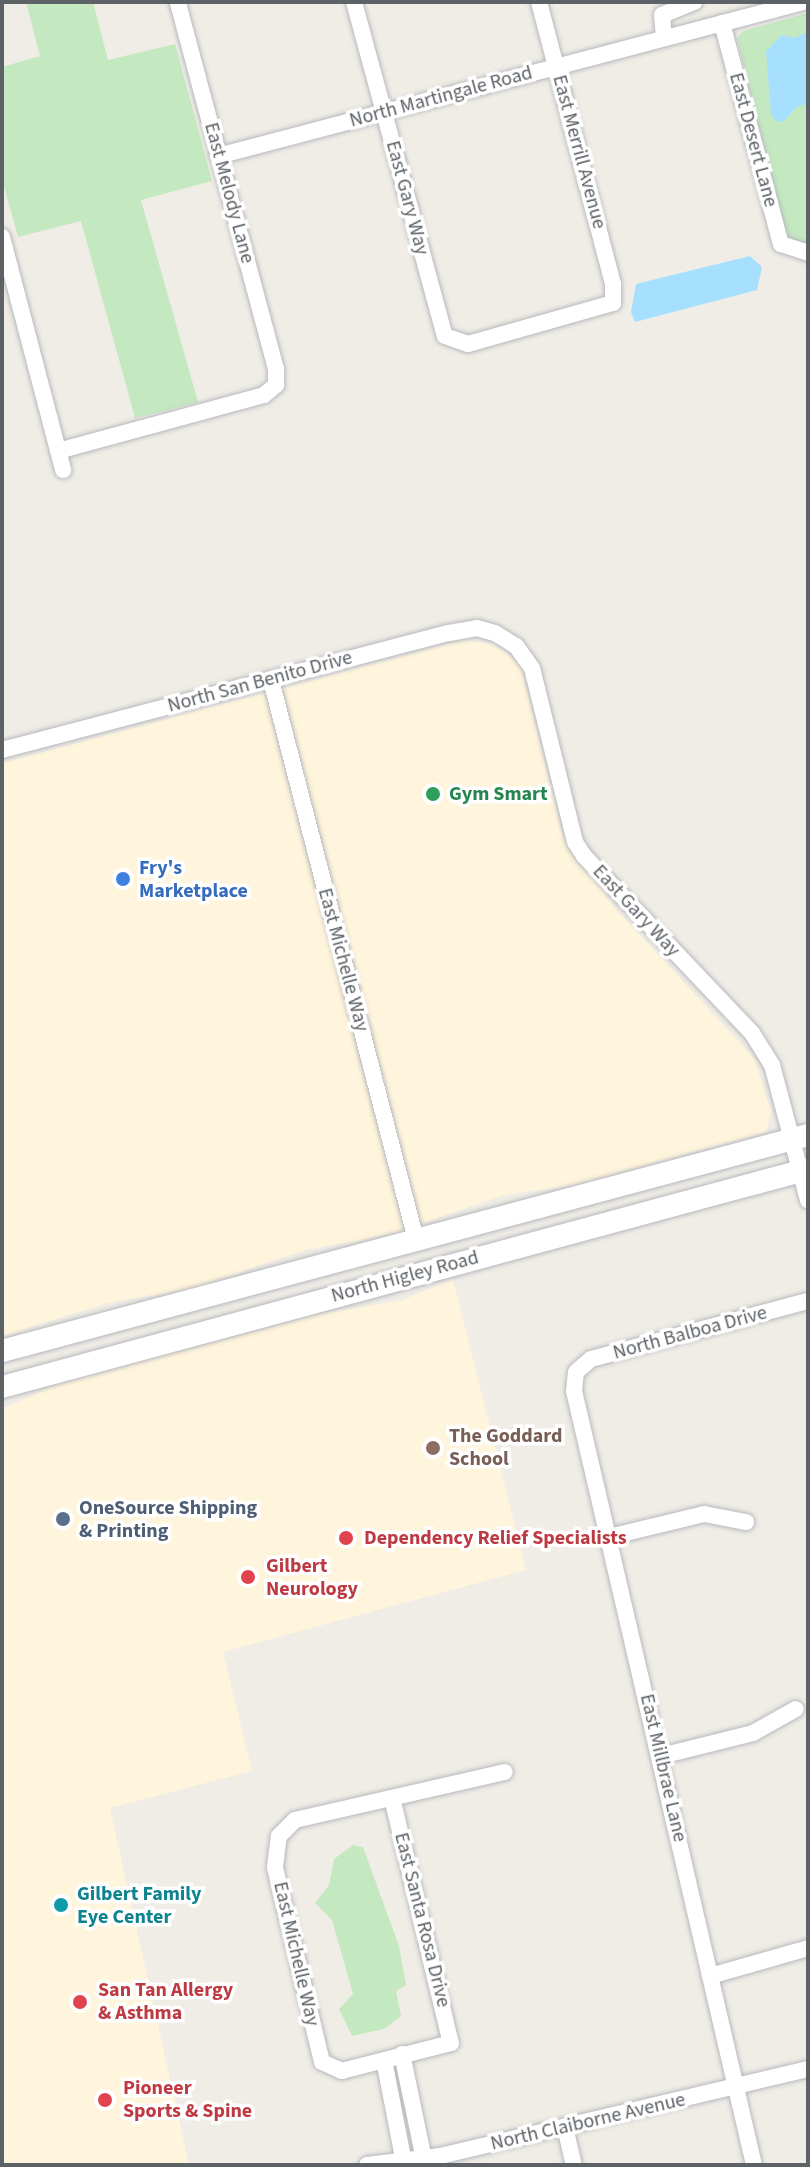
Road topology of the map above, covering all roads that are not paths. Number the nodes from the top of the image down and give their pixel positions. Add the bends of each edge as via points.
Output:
1 (178, 2) edge
2 (354, 2) edge
3 (539, 2) edge
4 (694, 2) edge
5 (803, 2) edge
6 (722, 23) junction
7 (664, 38) junction
8 (557, 67) junction
9 (383, 112) junction
10 (218, 156) junction
11 (2, 237) edge
12 (800, 252) edge
13 (455, 341) joint
14 (58, 451) junction
15 (63, 470) dead end
16 (516, 646) joint
17 (271, 680) junction
18 (2, 750) edge
19 (801, 1154) edge
20 (808, 1200) edge
21 (416, 1240) junction
22 (424, 1271) junction
23 (808, 1301) edge
24 (9, 1349) edge
25 (576, 1372) joint
26 (26, 1380) junction
27 (2, 1387) edge
28 (746, 1522) dead end
29 (609, 1537) junction
30 (796, 1709) dead end
31 (661, 1756) junction
32 (505, 1772) dead end
33 (392, 1798) junction
34 (808, 1948) edge
35 (710, 1976) junction
36 (402, 2054) junction
37 (384, 2060) junction
38 (808, 2069) edge
39 (735, 2088) junction
40 (565, 2127) junction
41 (424, 2159) junction
42 (404, 2163) junction
43 (367, 2165) edge
44 (574, 2165) edge
45 (754, 2165) edge

1 - 10 street, East Melody Lane
2 - 9 street, East Gary Way
3 - 8 street, East Merrill Avenue
4 - 7 street via 662,15
5 - 6 street, North Martingale Road
6 - 7 street, North Martingale Road
6 - 12 street, East Desert Lane via 781,244
7 - 8 street, North Martingale Road
8 - 9 street, North Martingale Road
8 - 13 street, East Merrill Avenue via 613,284 613,303 468,344
9 - 10 street, North Martingale Road
9 - 13 street, East Gary Way via 445,336
10 - 14 street, East Melody Lane via 276,385 264,395
11 - 14 street
14 - 15 street
16 - 17 street, North San Benito Drive via 477,628
16 - 19 street, East Gary Way via 532,668 575,842 761,1045
17 - 18 street, North San Benito Drive
17 - 21 street, East Michelle Way
19 - 20 street
19 - 21 main road, North Higley Road
19 - 22 main road, North Higley Road
21 - 22 main road
21 - 24 main road, North Higley Road
22 - 26 main road, North Higley Road
23 - 25 street, North Balboa Drive via 591,1359
24 - 26 main road
25 - 29 street, East Millbrae Lane via 574,1391
26 - 27 main road, North Higley Road
28 - 29 street via 704,1514
29 - 31 street, East Millbrae Lane
30 - 31 street via 753,1733
31 - 35 street, East Millbrae Lane
32 - 33 street
33 - 36 street, East Santa Rosa Drive via 451,2043
33 - 37 street, East Michelle Way via 295,1820 279,1836 275,1867 322,2062 342,2071
34 - 35 street
35 - 39 street, East Millbrae Lane
36 - 37 street
36 - 41 street
37 - 42 street
38 - 39 street, North Claiborne Avenue
39 - 40 street, North Claiborne Avenue
39 - 45 street, East Millbrae Lane
40 - 41 street, North Claiborne Avenue
40 - 44 street
41 - 42 street, North Claiborne Avenue
42 - 43 street, North Claiborne Avenue

